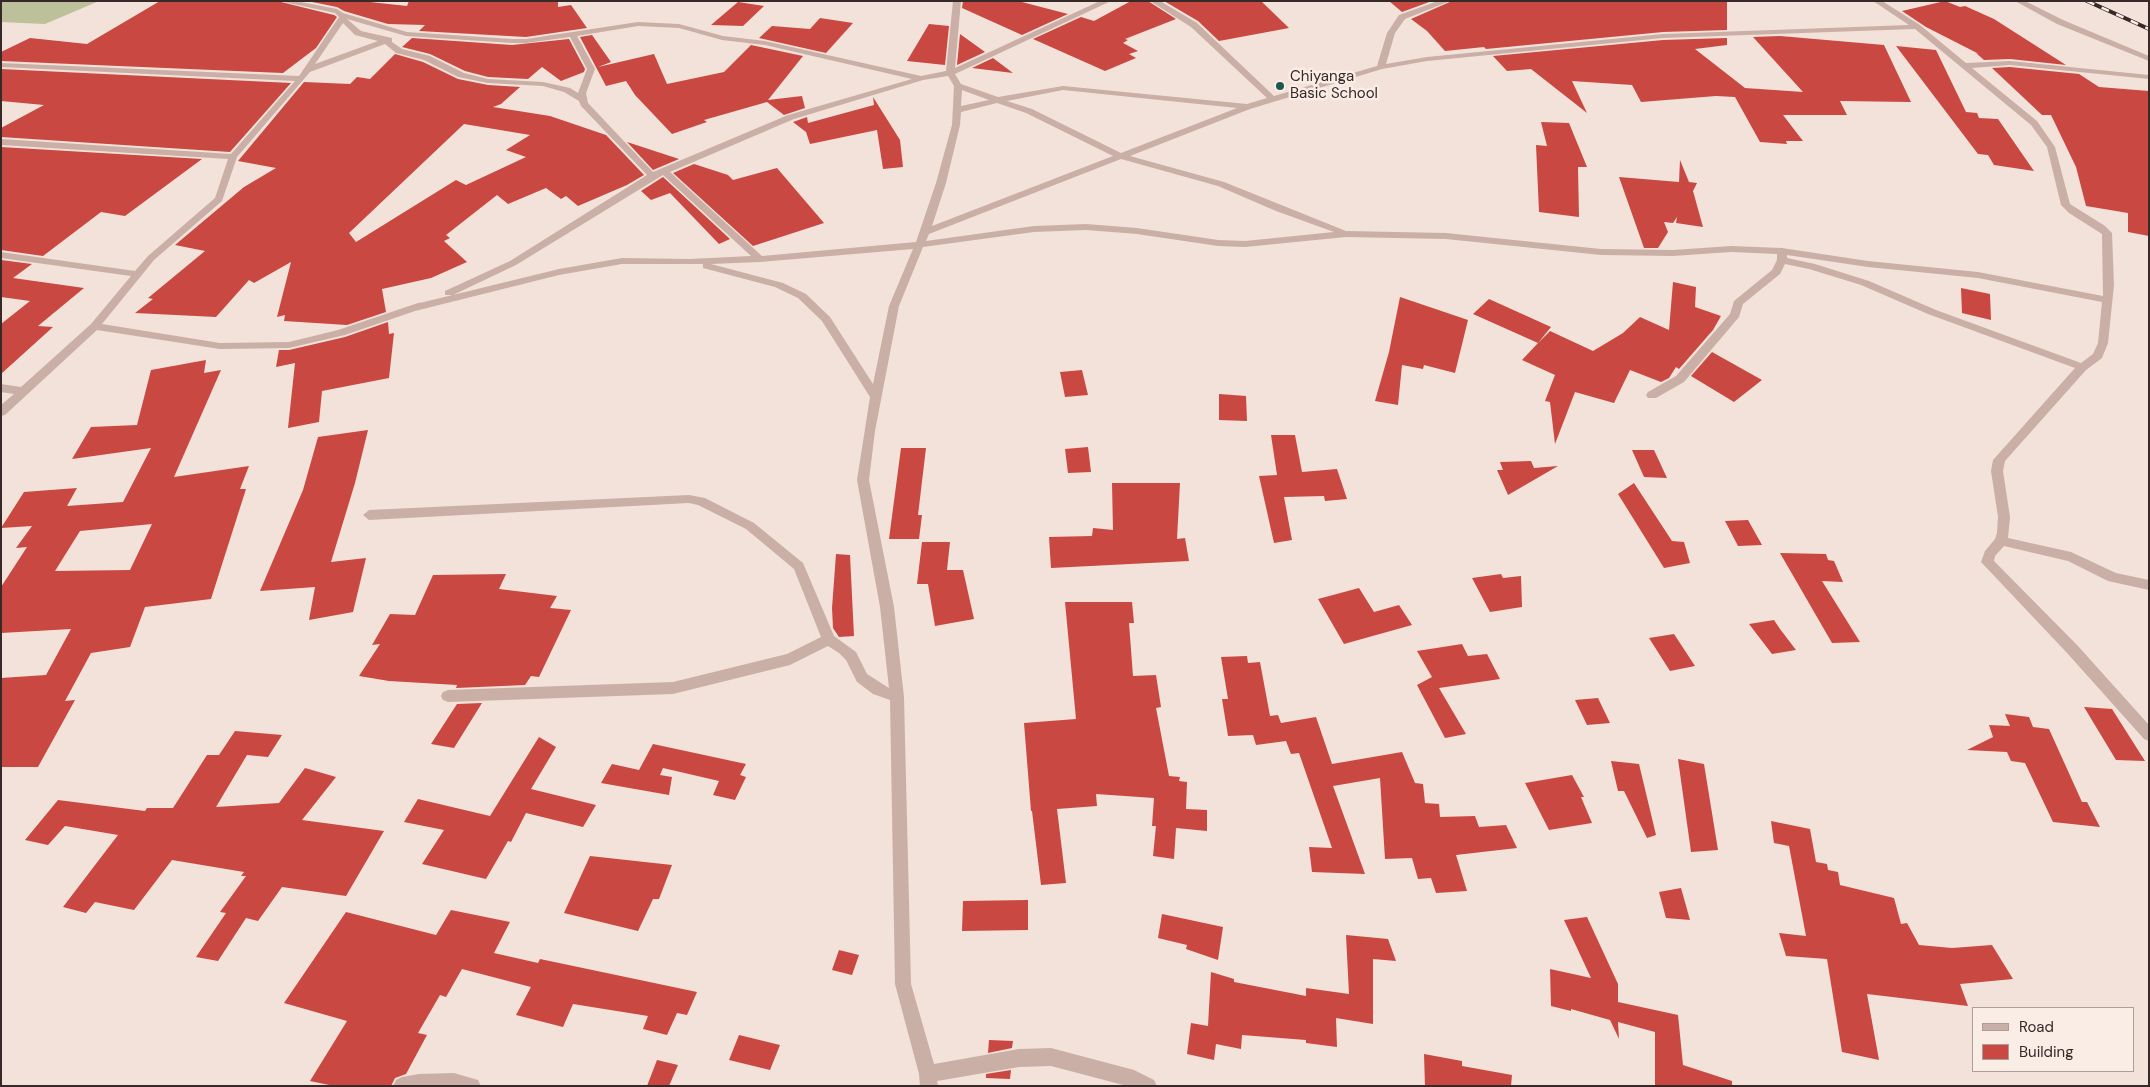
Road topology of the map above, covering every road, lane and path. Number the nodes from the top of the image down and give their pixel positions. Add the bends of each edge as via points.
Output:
1 (284, 1) edge
2 (957, 1) edge
3 (1107, 1) edge
4 (1154, 1) edge
5 (1446, 1) edge
6 (1877, 1) edge
7 (2019, 1) edge
8 (343, 17) junction
9 (1917, 27) junction
10 (572, 33) junction
11 (406, 34) junction
12 (386, 41) junction
13 (2149, 59) edge
14 (1, 65) edge
15 (1964, 66) junction
16 (1381, 67) junction
17 (306, 70) junction
18 (950, 73) junction
19 (922, 78) junction
20 (2149, 78) edge
21 (301, 79) junction
22 (958, 86) junction
23 (1271, 98) junction
24 (582, 100) junction
25 (997, 100) junction
26 (1247, 106) junction
27 (957, 110) junction
28 (1, 142) edge
29 (1122, 156) junction
30 (233, 158) junction
31 (664, 170) junction
32 (652, 176) junction
33 (925, 232) junction
34 (1346, 234) junction
35 (920, 245) junction
36 (1, 255) edge
37 (1782, 256) junction
38 (760, 259) junction
39 (690, 262) junction
40 (137, 274) junction
41 (2106, 300) junction
42 (415, 308) junction
43 (95, 326) junction
44 (2082, 367) junction
45 (1, 388) edge
46 (22, 391) junction
47 (1652, 395) dead end
48 (876, 397) junction
49 (1, 412) edge
50 (369, 515) dead end
51 (2001, 541) junction
52 (2149, 585) edge
53 (830, 640) junction
54 (448, 696) dead end
55 (897, 697) junction
56 (2149, 735) edge
57 (929, 1080) edge
58 (402, 1086) edge
59 (472, 1086) edge
60 (1148, 1086) edge

1 - 8 street via 337,10
2 - 18 street
3 - 18 street
4 - 23 street via 1194,24
5 - 16 street via 1401,18 1391,34
6 - 9 street
7 - 13 street
8 - 11 street
8 - 12 street via 356,32
8 - 17 street
9 - 15 street
9 - 16 street via 1664,36 1427,59
10 - 11 street via 520,41
10 - 19 street via 638,24 679,26 722,38 765,43
10 - 24 street via 590,64
11 - 12 street
12 - 17 street
12 - 24 street via 399,51 427,58 461,75 550,85 567,90
14 - 21 street
15 - 20 street via 2010,63
15 - 41 street via 2034,123 2051,147 2066,205 2106,232 2109,285
16 - 23 street
17 - 21 street
18 - 19 street
18 - 22 street
19 - 31 street via 791,117
21 - 30 street
22 - 25 street
22 - 27 street
23 - 26 street
24 - 32 street
25 - 26 street via 1063,88
25 - 27 street
25 - 29 street via 1029,111
26 - 29 street
27 - 33 street via 941,183
28 - 30 street
29 - 33 street
29 - 34 street via 1221,184
30 - 40 street via 220,198 156,253
31 - 32 street
31 - 38 street
32 - 42 street via 512,264
33 - 35 street
34 - 35 street via 1245,244 1137,231 1034,229
34 - 37 street via 1446,236 1601,252 1673,253 1731,249
35 - 38 street
35 - 48 street via 894,306
36 - 40 street
37 - 41 street via 1978,275
37 - 44 street via 1858,281
37 - 47 street via 1776,272 1738,303 1734,315 1680,379
38 - 39 street
39 - 42 street via 622,262 559,272
39 - 48 street via 779,285 802,296 826,319
40 - 43 street
41 - 44 street via 2103,343 2098,356
42 - 43 street via 341,333 257,348 220,346
43 - 46 street
44 - 51 street via 1999,460 1997,471 2004,516
45 - 46 street
46 - 49 street
48 - 55 street via 863,480 887,607
50 - 53 street via 688,498 701,501 750,526 799,566
51 - 52 street via 2071,558 2113,577
51 - 56 street via 1989,554 1987,562 1990,566 2073,650
53 - 54 street via 790,659 673,688
53 - 55 street via 850,656 862,678 878,690
55 - 57 street via 903,984
57 - 60 street via 1019,1058 1051,1057 1134,1079
58 - 59 street via 454,1082

